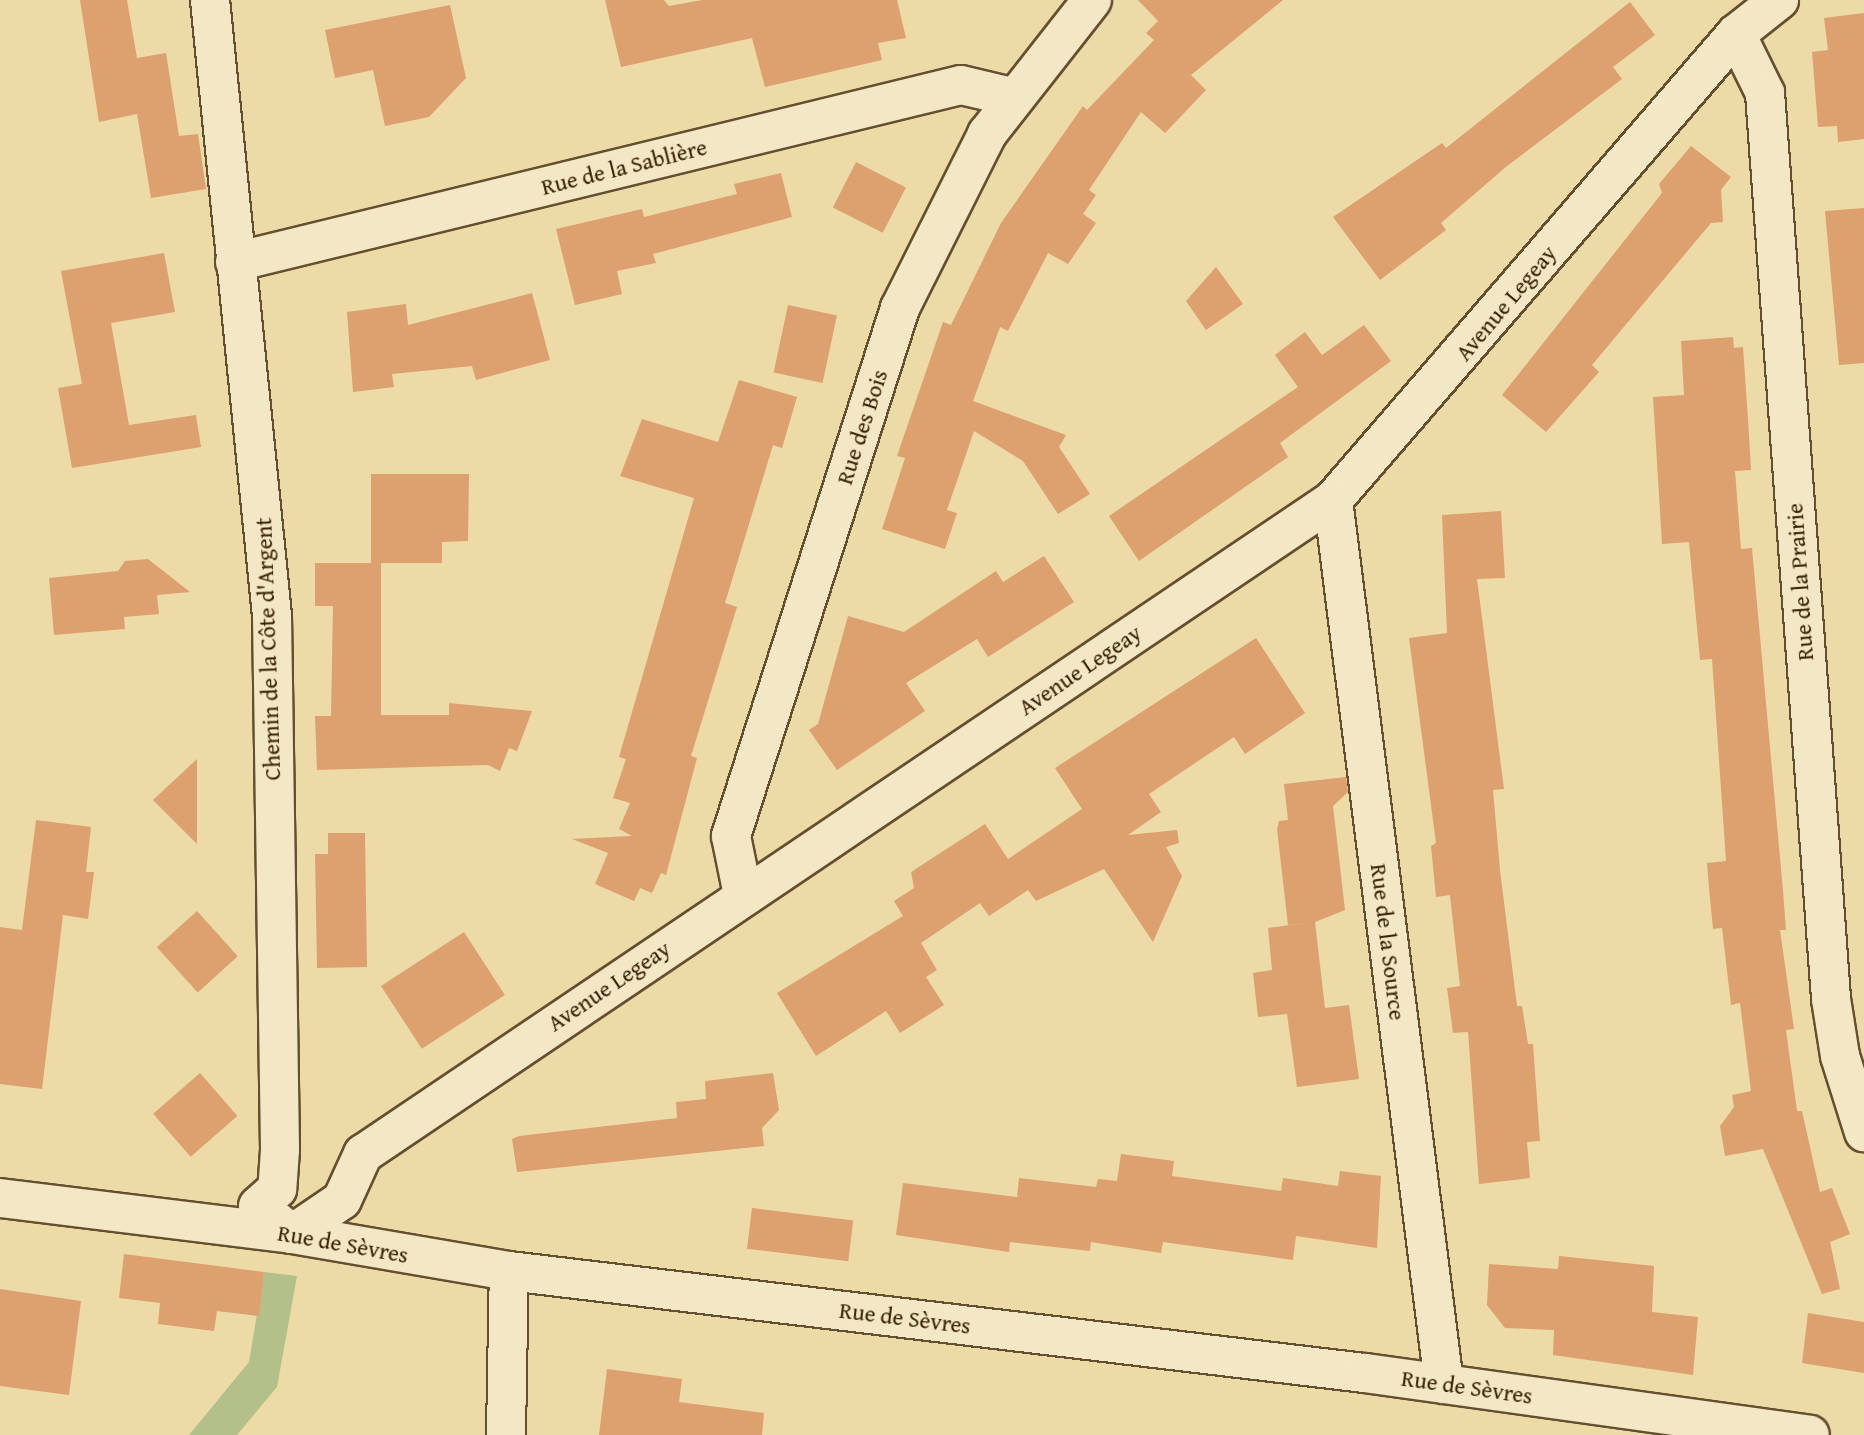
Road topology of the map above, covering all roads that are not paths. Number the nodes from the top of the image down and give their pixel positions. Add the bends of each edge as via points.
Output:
1 (210, 0) edge
2 (1092, 0) edge
3 (1779, 0) edge
4 (1736, 34) junction
5 (1013, 97) junction
6 (235, 261) junction
7 (1333, 500) junction
8 (743, 895) junction
9 (1864, 1132) edge
10 (0, 1198) edge
11 (292, 1234) junction
12 (509, 1270) junction
13 (1444, 1384) junction
14 (506, 1435) edge
15 (1810, 1435) edge

1 - 6 street, Chemin de la Côte d'Argent
2 - 5 street, Rue des Bois
3 - 4 street, Avenue Legeay
4 - 7 street, Avenue Legeay
4 - 9 street, Rue de la Prairie via 1765,93 1831,999 1840,1056
5 - 6 street, Rue de la Sablière via 961,85
5 - 8 street, Rue des Bois via 987,134 900,308 731,836
6 - 11 street, Chemin de la Côte d'Argent via 272,616 280,1150 277,1189 258,1206
7 - 8 street, Avenue Legeay
7 - 13 street, Rue de la Source
8 - 11 street, Avenue Legeay via 363,1154 342,1200
10 - 11 street, Rue de Sèvres
11 - 12 street, Rue de Sèvres
12 - 13 street, Rue de Sèvres
12 - 14 street
13 - 15 street, Rue de Sèvres

